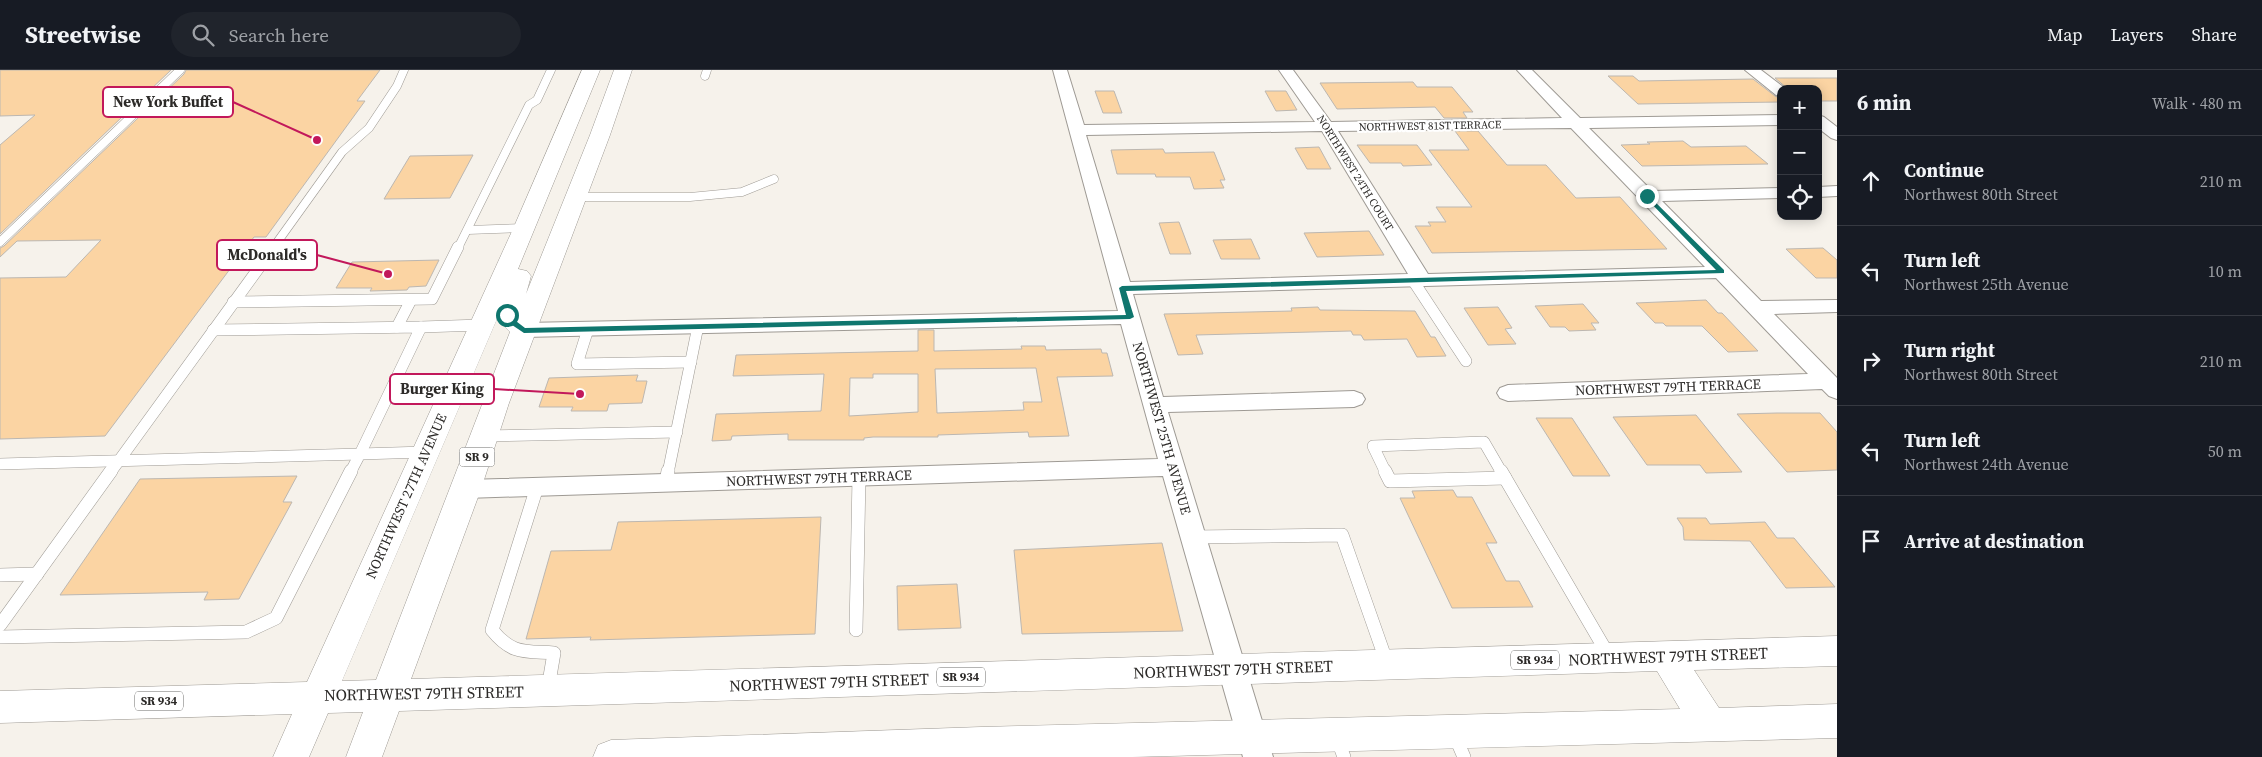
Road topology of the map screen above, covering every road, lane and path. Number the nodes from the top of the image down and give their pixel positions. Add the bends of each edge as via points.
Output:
1 (180, 70) edge
2 (404, 70) edge
3 (550, 70) edge
4 (591, 70) edge
5 (623, 70) edge
6 (1060, 70) edge
7 (1286, 70) edge
8 (1524, 70) edge
9 (1752, 70) edge
10 (1777, 89) edge
11 (1837, 119) edge
12 (1777, 120) edge
13 (1822, 120) edge
14 (1575, 123) junction
15 (1822, 123) edge
16 (1328, 128) junction
17 (1078, 130) junction
18 (1837, 135) edge
19 (545, 179) junction
20 (774, 179) dead end
21 (1837, 191) edge
22 (1822, 192) edge
23 (1777, 193) edge
24 (1647, 196) junction
25 (573, 204) junction
26 (468, 230) junction
27 (523, 230) junction
28 (0, 242) edge
29 (1722, 272) junction
30 (1416, 279) junction
31 (1122, 288) junction
32 (411, 300) junction
33 (233, 302) junction
34 (1837, 306) edge
35 (1756, 308) junction
36 (1130, 317) junction
37 (481, 325) junction
38 (698, 326) junction
39 (397, 327) junction
40 (421, 327) junction
41 (588, 329) junction
42 (213, 330) junction
43 (524, 330) junction
44 (1466, 361) dead end
45 (691, 362) junction
46 (1832, 386) edge
47 (1508, 393) dead end
48 (1354, 399) dead end
49 (1155, 405) junction
50 (677, 432) junction
51 (484, 436) junction
52 (425, 452) junction
53 (360, 454) junction
54 (118, 462) junction
55 (0, 464) edge
56 (1172, 467) junction
57 (859, 477) junction
58 (1506, 478) junction
59 (666, 482) junction
60 (537, 487) junction
61 (466, 489) junction
62 (1193, 536) junction
63 (37, 574) junction
64 (0, 575) edge
65 (0, 624) edge
66 (856, 630) dead end
67 (0, 637) edge
68 (1837, 651) edge
69 (1666, 656) junction
70 (1610, 657) junction
71 (1388, 664) junction
72 (1233, 669) junction
73 (548, 690) junction
74 (388, 695) junction
75 (318, 696) junction
76 (0, 706) edge
77 (1837, 721) edge
78 (1709, 724) junction
79 (1459, 744) edge
80 (1255, 746) edge
81 (1340, 746) edge
82 (982, 750) edge
83 (803, 753) edge
84 (291, 757) edge
85 (364, 757) edge
86 (611, 757) edge

1 - 28 lane
2 - 33 lane via 369,128 342,152
3 - 26 lane via 537,100 529,105
4 - 19 main road, NORTHWEST 27TH AVENUE
5 - 25 main road, SR 9
6 - 17 street, NORTHWEST 25TH AVENUE
7 - 16 street, NORTHWEST 24TH COURT
8 - 14 street
9 - 10 street
11 - 13 street
12 - 14 street, NORTHWEST 81ST TERRACE
14 - 16 street, NORTHWEST 81ST TERRACE
14 - 24 street
15 - 18 street
16 - 17 street, NORTHWEST 81ST TERRACE
16 - 30 street, NORTHWEST 24TH COURT
17 - 31 street, NORTHWEST 25TH AVENUE
19 - 25 main road via 548,201 555,209
19 - 27 main road, NORTHWEST 27TH AVENUE
20 - 25 lane via 742,192
21 - 22 street
23 - 24 street
24 - 29 street
25 - 43 main road, SR 9
26 - 27 lane
26 - 32 lane via 432,299
27 - 37 main road, NORTHWEST 27TH AVENUE
27 - 43 main road via 526,250 507,315
29 - 30 street
29 - 35 street
30 - 31 street
30 - 44 lane, NORTHWEST 24TH COURT
31 - 36 street, NORTHWEST 25TH AVENUE
32 - 33 lane
32 - 39 lane
33 - 42 lane
34 - 35 street
35 - 46 street
36 - 38 street
36 - 49 street, NORTHWEST 25TH AVENUE
37 - 40 lane
37 - 52 main road, NORTHWEST 27TH AVENUE
38 - 41 street
38 - 45 lane
39 - 40 lane
39 - 42 lane
40 - 53 lane
41 - 43 street
41 - 45 lane via 578,364
42 - 54 lane
43 - 51 main road, SR 9
45 - 50 lane
46 - 47 street, NORTHWEST 79TH TERRACE
48 - 49 street
49 - 56 street, NORTHWEST 25TH AVENUE
50 - 51 lane
50 - 59 lane
51 - 61 main road, SR 9
52 - 53 lane
52 - 75 main road, NORTHWEST 27TH AVENUE
53 - 54 lane
53 - 67 lane via 276,618 246,632
54 - 55 lane
54 - 63 lane
56 - 57 street, NORTHWEST 79TH TERRACE
56 - 62 street, NORTHWEST 25TH AVENUE
57 - 59 street, NORTHWEST 79TH TERRACE
57 - 66 lane
58 - 58 lane via 1484,442 1373,446 1390,480
58 - 70 lane
59 - 60 street, NORTHWEST 79TH TERRACE
60 - 61 street, NORTHWEST 79TH TERRACE
60 - 73 lane via 492,630 503,644 519,651 554,653
61 - 74 main road, SR 9
62 - 71 lane via 1342,535
62 - 72 street, NORTHWEST 25TH AVENUE
63 - 64 lane
63 - 65 lane
68 - 69 main road, NORTHWEST 79TH STREET / SR 934
69 - 70 main road, NORTHWEST 79TH STREET / SR 934
69 - 78 main road
70 - 71 main road, NORTHWEST 79TH STREET / SR 934
71 - 72 main road, NORTHWEST 79TH STREET / SR 934
72 - 73 main road, NORTHWEST 79TH STREET / SR 934
72 - 80 street, NORTHWEST 25TH AVENUE
73 - 74 main road, NORTHWEST 79TH STREET / SR 934
74 - 75 main road, NORTHWEST 79TH STREET / SR 934
74 - 85 main road, SR 9
75 - 76 main road, NORTHWEST 79TH STREET / SR 934
75 - 84 main road, NORTHWEST 27TH AVENUE
77 - 78 main road
78 - 79 main road
79 - 81 main road
80 - 81 main road
80 - 82 main road
82 - 83 main road
83 - 86 main road

